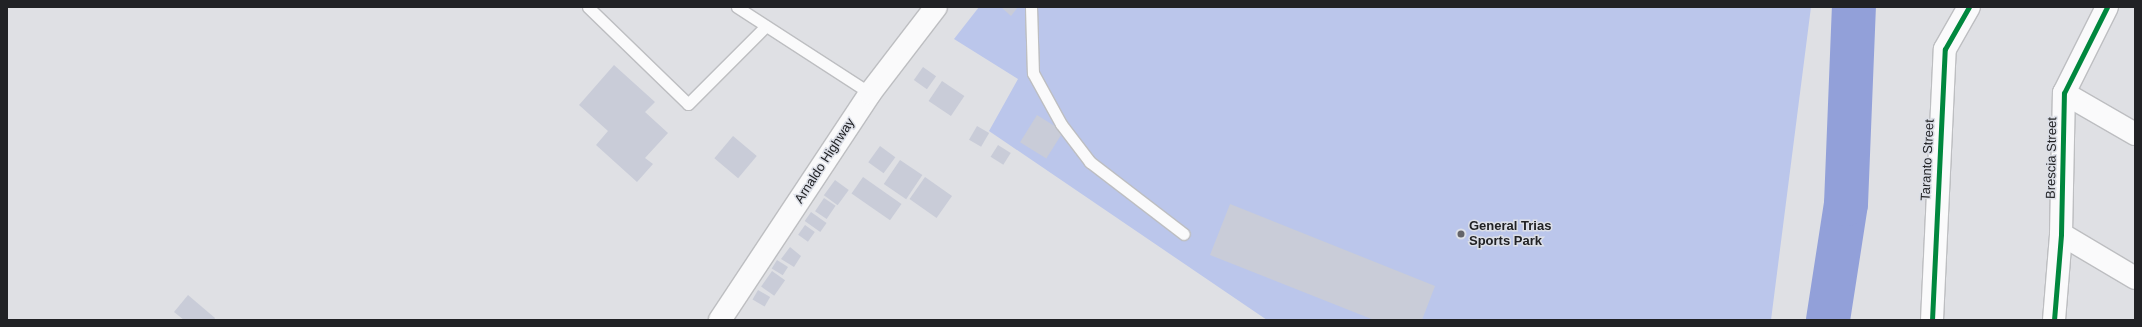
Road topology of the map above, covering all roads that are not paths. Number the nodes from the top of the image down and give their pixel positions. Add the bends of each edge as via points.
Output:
1 (588, 7) edge
2 (737, 7) edge
3 (936, 7) edge
4 (1031, 7) edge
5 (1969, 7) edge
6 (2107, 7) edge
7 (766, 26) junction
8 (870, 93) junction
9 (2064, 93) junction
10 (2135, 134) edge
11 (1184, 234) dead end
12 (2062, 234) junction
13 (2135, 278) edge
14 (720, 320) edge
15 (1932, 320) edge
16 (2054, 320) edge

1 - 7 lane via 688,104
2 - 7 lane
3 - 8 street, Arnaldo Highway
4 - 11 lane via 1033,73 1061,124 1090,162
5 - 15 street, Taranto Street via 1945,49
6 - 9 street, Brescia Street
7 - 8 lane
8 - 14 street, Arnaldo Highway
9 - 10 street
9 - 12 street, Brescia Street
12 - 13 street
12 - 16 street, Brescia Street

